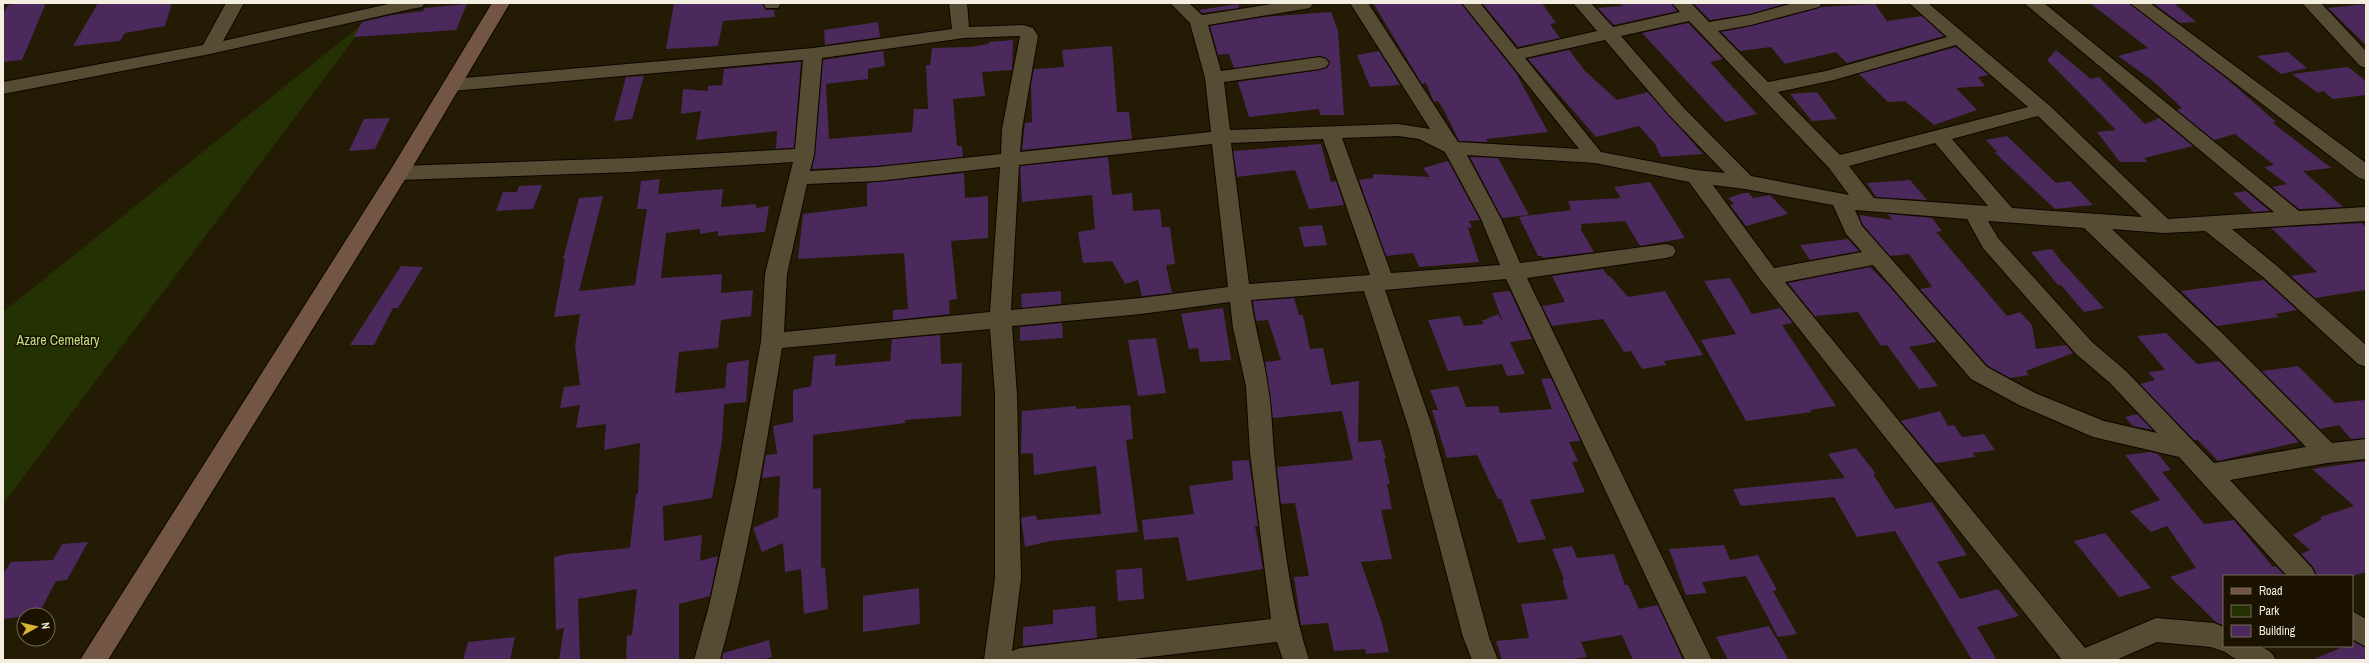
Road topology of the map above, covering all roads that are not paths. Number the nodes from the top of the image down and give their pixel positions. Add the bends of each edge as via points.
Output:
1 (234, 3) edge
2 (416, 3) edge
3 (501, 3) edge
4 (958, 3) edge
5 (1179, 3) edge
6 (1359, 3) edge
7 (1471, 3) edge
8 (1582, 3) edge
9 (1918, 3) edge
10 (2033, 3) edge
11 (2139, 3) edge
12 (2311, 3) edge
13 (1304, 4) edge
14 (1805, 4) edge
15 (1693, 15) edge
16 (1198, 21) junction
17 (964, 33) junction
18 (1609, 33) junction
19 (1961, 38) junction
20 (210, 49) junction
21 (813, 54) junction
22 (1514, 55) junction
23 (2366, 62) edge
24 (1320, 63) dead end
25 (1214, 78) junction
26 (452, 84) junction
27 (3, 88) edge
28 (1763, 89) junction
29 (2042, 109) junction
30 (1330, 133) junction
31 (1939, 136) junction
32 (1221, 138) junction
33 (1452, 148) junction
34 (804, 155) junction
35 (1594, 157) junction
36 (1009, 160) junction
37 (1836, 163) junction
38 (399, 173) junction
39 (2366, 173) edge
40 (1696, 177) junction
41 (798, 178) junction
42 (1745, 182) junction
43 (1842, 202) junction
44 (1868, 205) junction
45 (1973, 212) junction
46 (2366, 214) edge
47 (2006, 215) junction
48 (2294, 218) junction
49 (2090, 221) junction
50 (2209, 223) junction
51 (2163, 226) junction
52 (1666, 251) dead end
53 (1878, 257) junction
54 (1513, 271) junction
55 (1769, 277) junction
56 (1378, 284) junction
57 (1240, 293) junction
58 (1000, 319) junction
59 (772, 341) junction
60 (2366, 358) edge
61 (2186, 449) junction
62 (2366, 449) edge
63 (2327, 453) junction
64 (2212, 474) junction
65 (2302, 575) edge
66 (2353, 624) edge
67 (1286, 629) junction
68 (2366, 634) edge
69 (2223, 640) edge
70 (2238, 647) edge
71 (1128, 654) edge
72 (93, 660) edge
73 (707, 660) edge
74 (997, 660) edge
75 (1020, 660) edge
76 (1296, 660) edge
77 (1485, 660) edge
78 (1699, 660) edge
79 (2078, 660) edge
80 (2087, 660) edge
81 (2263, 660) edge

1 - 20 street
2 - 20 street
3 - 26 street
4 - 17 street via 961,30
5 - 16 street
6 - 33 street
7 - 22 street
8 - 18 street
9 - 19 street
10 - 48 street
11 - 39 street
12 - 23 street
13 - 16 street
14 - 15 street via 1751,20
15 - 18 street
15 - 28 street
16 - 25 street
17 - 21 street
17 - 36 street via 1027,32 1029,36
18 - 22 street
18 - 42 street via 1676,111
19 - 28 street via 1828,76
19 - 29 street
20 - 27 street
21 - 26 street
21 - 34 street
22 - 35 street
24 - 25 street
25 - 32 street
26 - 38 street
28 - 37 street
29 - 31 street
29 - 51 street
30 - 32 street
30 - 33 street via 1398,130 1423,132
30 - 56 street
31 - 37 street
31 - 47 street
32 - 36 street
32 - 57 street
33 - 35 street
33 - 54 street via 1491,219
34 - 38 street via 630,165
34 - 41 street
35 - 40 street
36 - 41 street via 878,174
36 - 58 street
37 - 44 street
38 - 72 street
40 - 42 street
40 - 55 street
41 - 59 street via 776,274
42 - 43 street
43 - 44 street
43 - 53 street via 1853,229
44 - 45 street
45 - 47 street
45 - 61 street via 1990,243 2084,348 2118,377
46 - 48 street
47 - 49 street
48 - 50 street
49 - 51 street
49 - 63 street via 2210,335
50 - 51 street
50 - 60 street via 2240,245 2297,293 2328,325
52 - 54 street
53 - 55 street
53 - 61 street via 1979,373 2027,399 2101,430
54 - 56 street
54 - 78 street
55 - 79 street
56 - 57 street
56 - 77 street via 1389,330 1419,422 1476,637
57 - 58 street via 1195,301
57 - 67 street via 1244,328 1257,386 1262,453
58 - 59 street
58 - 74 street via 1006,395 1008,578
59 - 73 street via 727,582
61 - 64 street
62 - 63 street
63 - 64 street
64 - 65 street
66 - 68 street
67 - 71 street
67 - 76 street
69 - 80 street via 2214,635 2156,630
70 - 81 street
71 - 75 street

